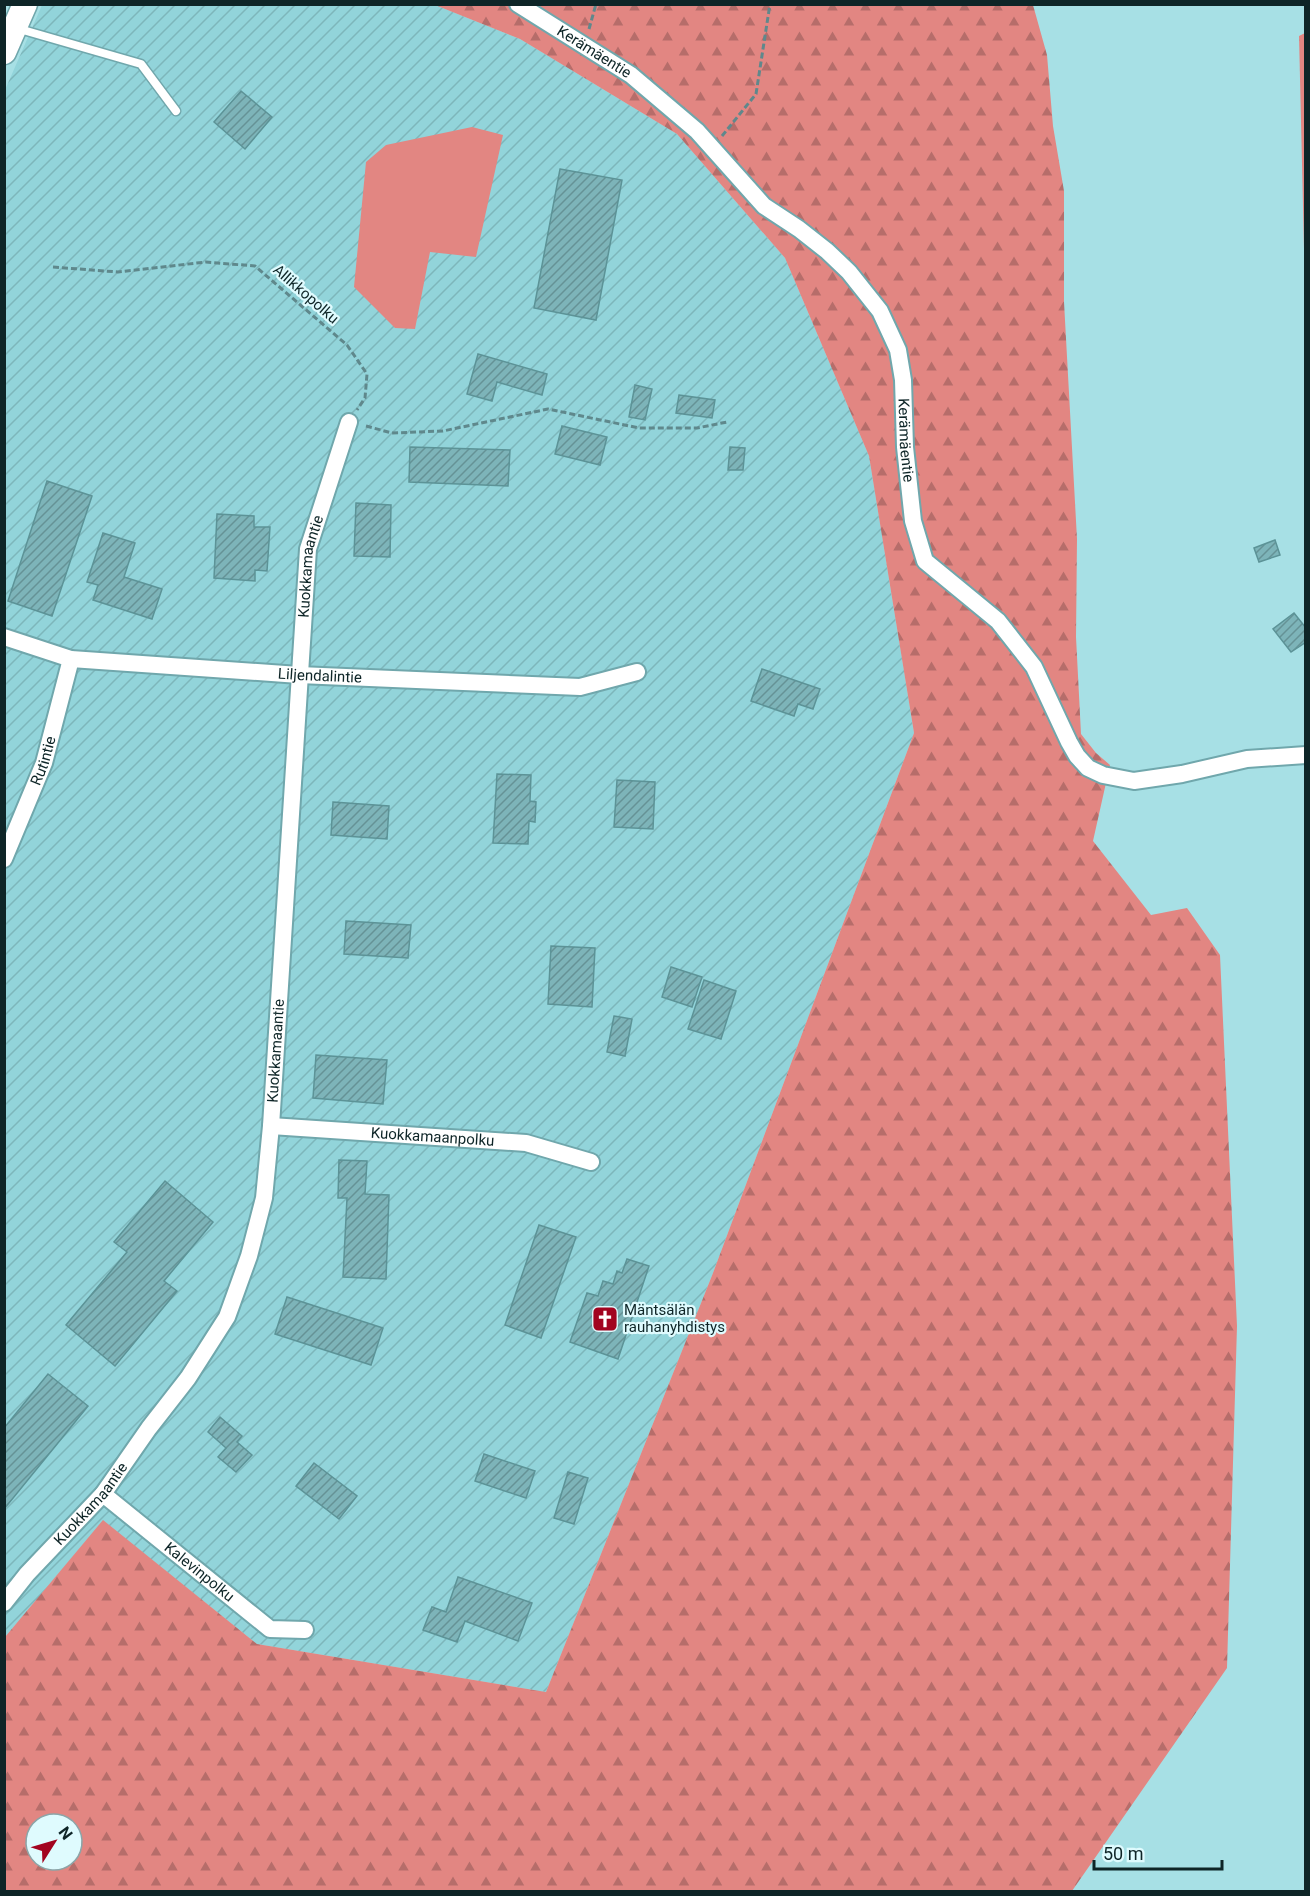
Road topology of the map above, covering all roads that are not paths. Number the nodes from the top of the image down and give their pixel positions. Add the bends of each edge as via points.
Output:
1 (25, 4) edge
2 (518, 4) edge
3 (10, 26) edge
4 (4, 52) edge
5 (176, 111) dead end
6 (350, 422) road end
7 (4, 637) edge
8 (70, 658) junction
9 (637, 672) dead end
10 (299, 675) junction
11 (1305, 755) edge
12 (4, 859) edge
13 (271, 1126) junction
14 (591, 1162) dead end
15 (103, 1494) junction
16 (4, 1603) edge
17 (305, 1630) dead end

1 - 3 main road
2 - 11 street, Kerämäentie via 631,75 697,131 764,206 827,251 880,311 898,350 913,521 926,561 998,621 1034,667 1069,742 1088,768 1134,781 1246,759
3 - 4 main road
3 - 5 lane via 141,64
6 - 10 street, Kuokkamaantie via 308,549
7 - 8 street, Liljendalintie
8 - 10 street, Liljendalintie
8 - 12 street, Rutintie via 44,763
9 - 10 street, Liljendalintie via 580,687
10 - 13 street, Kuokkamaantie
13 - 14 street, Kuokkamaanpolku via 526,1143
13 - 15 street, Kuokkamaantie via 264,1198 227,1317 188,1378
15 - 16 street, Kuokkamaantie
15 - 17 street, Kalevinpolku via 270,1629

